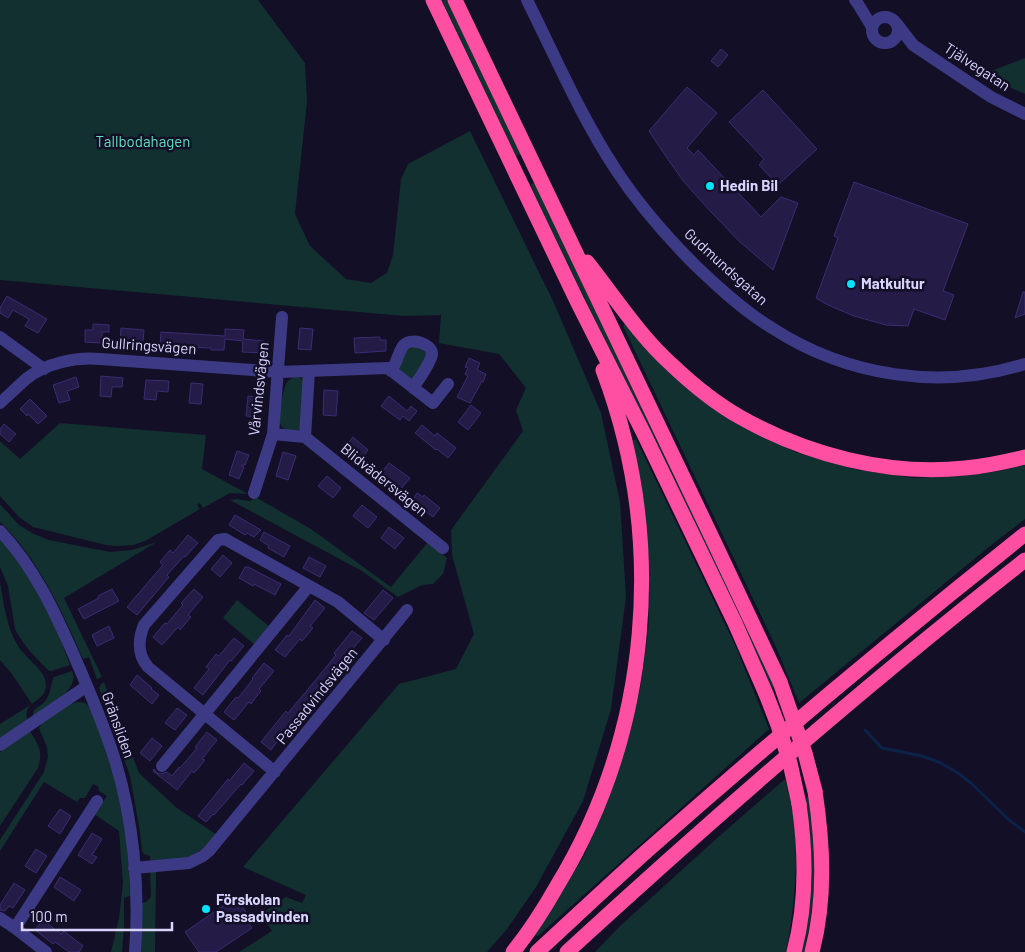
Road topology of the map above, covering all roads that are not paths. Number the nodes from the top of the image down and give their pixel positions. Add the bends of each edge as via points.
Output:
1 (433, 0) edge
2 (455, 0) edge
3 (527, 0) edge
4 (856, 2) edge
5 (886, 16) junction
6 (897, 24) junction
7 (872, 27) junction
8 (890, 42) junction
9 (913, 45) junction
10 (1025, 114) edge
11 (570, 239) junction
12 (577, 301) junction
13 (282, 317) dead end
14 (0, 337) edge
15 (1025, 364) edge
16 (44, 368) junction
17 (309, 371) junction
18 (391, 371) junction
19 (278, 372) junction
20 (448, 384) dead end
21 (412, 388) junction
22 (0, 404) edge
23 (273, 434) junction
24 (305, 437) junction
25 (1025, 457) edge
26 (254, 493) dead end
27 (0, 531) edge
28 (1025, 534) edge
29 (443, 548) dead end
30 (1025, 560) edge
31 (309, 586) junction
32 (407, 610) dead end
33 (384, 640) junction
34 (87, 686) junction
35 (204, 714) junction
36 (0, 746) edge
37 (162, 766) dead end
38 (275, 772) junction
39 (97, 801) dead end
40 (134, 868) junction
41 (618, 905) junction
42 (0, 918) edge
43 (15, 928) junction
44 (46, 952) edge
45 (135, 952) edge
46 (513, 952) edge
47 (537, 952) edge
48 (567, 952) edge
49 (581, 952) edge
50 (794, 952) edge
51 (812, 952) edge

1 - 12 highway
2 - 11 highway
3 - 15 street, Gudmundsgatan via 591,129 632,192 687,256 728,295 771,328 838,361 903,376 956,377
4 - 5 street, Tjälvegatan
4 - 7 street, Tjälvegatan
5 - 6 street, Tjälvegatan
5 - 7 street via 877,19
6 - 8 street via 898,35
6 - 9 street, Tjälvegatan
7 - 8 street, Tjälvegatan via 877,40
8 - 9 street, Tjälvegatan
9 - 10 street, Tjälvegatan via 991,97
11 - 25 highway via 639,329 670,363 703,392 771,433 848,460 887,466 964,468
11 - 51 highway, bridge via 780,682 805,753 820,824 822,884
12 - 46 highway via 608,384 631,467 640,534 641,618 626,715 597,810 564,876
12 - 50 highway, bridge via 734,623 778,725 790,763 803,827 804,889
13 - 19 street, Vårvindsvägen
14 - 16 street
16 - 19 street, Gullringsvägen via 88,358
16 - 22 street, Gullringsvägen via 26,379
17 - 18 street, Gullringsvägen via 388,368
17 - 19 street, Gullringsvägen
17 - 24 street
18 - 21 street
18 - 21 street via 403,346 409,342 416,341 429,347 432,355
19 - 23 street, Vårvindsvägen
20 - 21 street via 433,403
23 - 24 street
23 - 26 street, Vårvindsvägen
24 - 29 street, Blidvädersvägen
27 - 34 street, Gränsliden via 48,599
28 - 47 highway via 760,753
30 - 41 highway via 718,815
31 - 33 street via 338,602
31 - 35 street
31 - 35 street via 222,539 144,625 139,648 145,663
32 - 33 street, Passadvindsvägen
33 - 38 street, Passadvindsvägen
34 - 36 street
34 - 40 street, Gränsliden via 101,718 119,777
35 - 37 street
35 - 38 street
38 - 40 street, Passadvindsvägen via 204,856 189,863
39 - 43 street
40 - 45 street, Gränsliden
41 - 48 highway
41 - 49 highway
42 - 43 street
43 - 44 street

